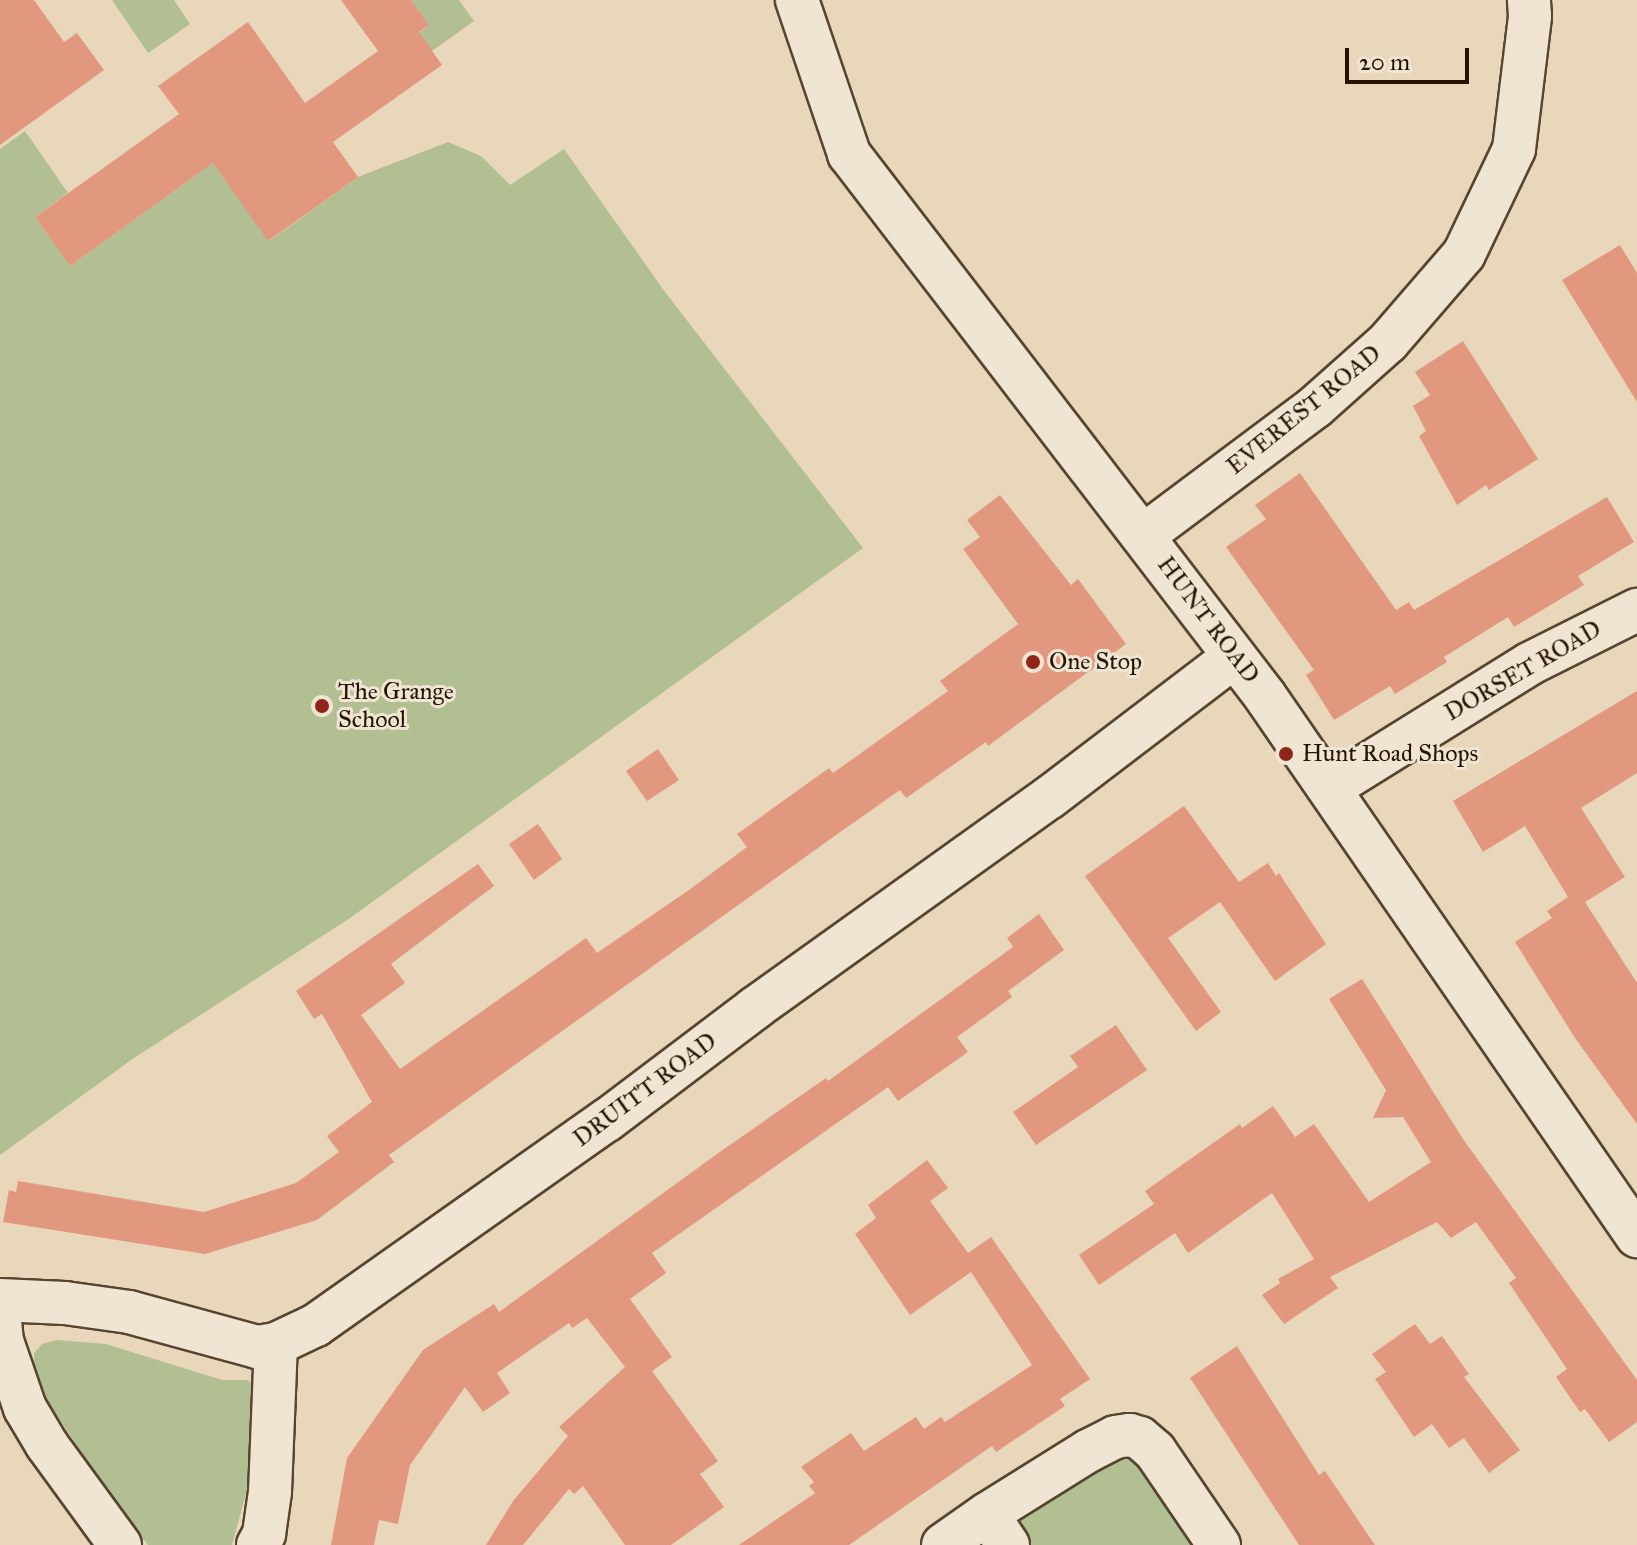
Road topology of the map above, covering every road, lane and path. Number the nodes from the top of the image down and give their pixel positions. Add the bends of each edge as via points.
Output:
1 (797, 0) edge
2 (1529, 0) edge
3 (1144, 535) junction
4 (1637, 610) edge
5 (1234, 657) junction
6 (1330, 788) junction
7 (1637, 1236) edge
8 (0, 1300) edge
9 (0, 1320) edge
10 (276, 1344) junction
11 (997, 1530) edge
12 (120, 1545) edge
13 (258, 1545) edge
14 (943, 1545) edge
15 (1219, 1545) edge

1 - 3 street, HUNT ROAD via 849,154
2 - 3 street, EVEREST ROAD via 1514,149 1464,254 1388,342 1315,407
3 - 5 street, HUNT ROAD
4 - 6 street, DORSET ROAD via 1529,664
5 - 6 street, HUNT ROAD
5 - 10 street, DRUITT ROAD via 607,1120 316,1325
6 - 7 street, HUNT ROAD
8 - 10 street, DRUITT ROAD via 129,1312 257,1347
9 - 12 street via 25,1408
10 - 13 street via 270,1492
11 - 14 street
11 - 15 street via 1088,1451 1130,1435 1155,1451

